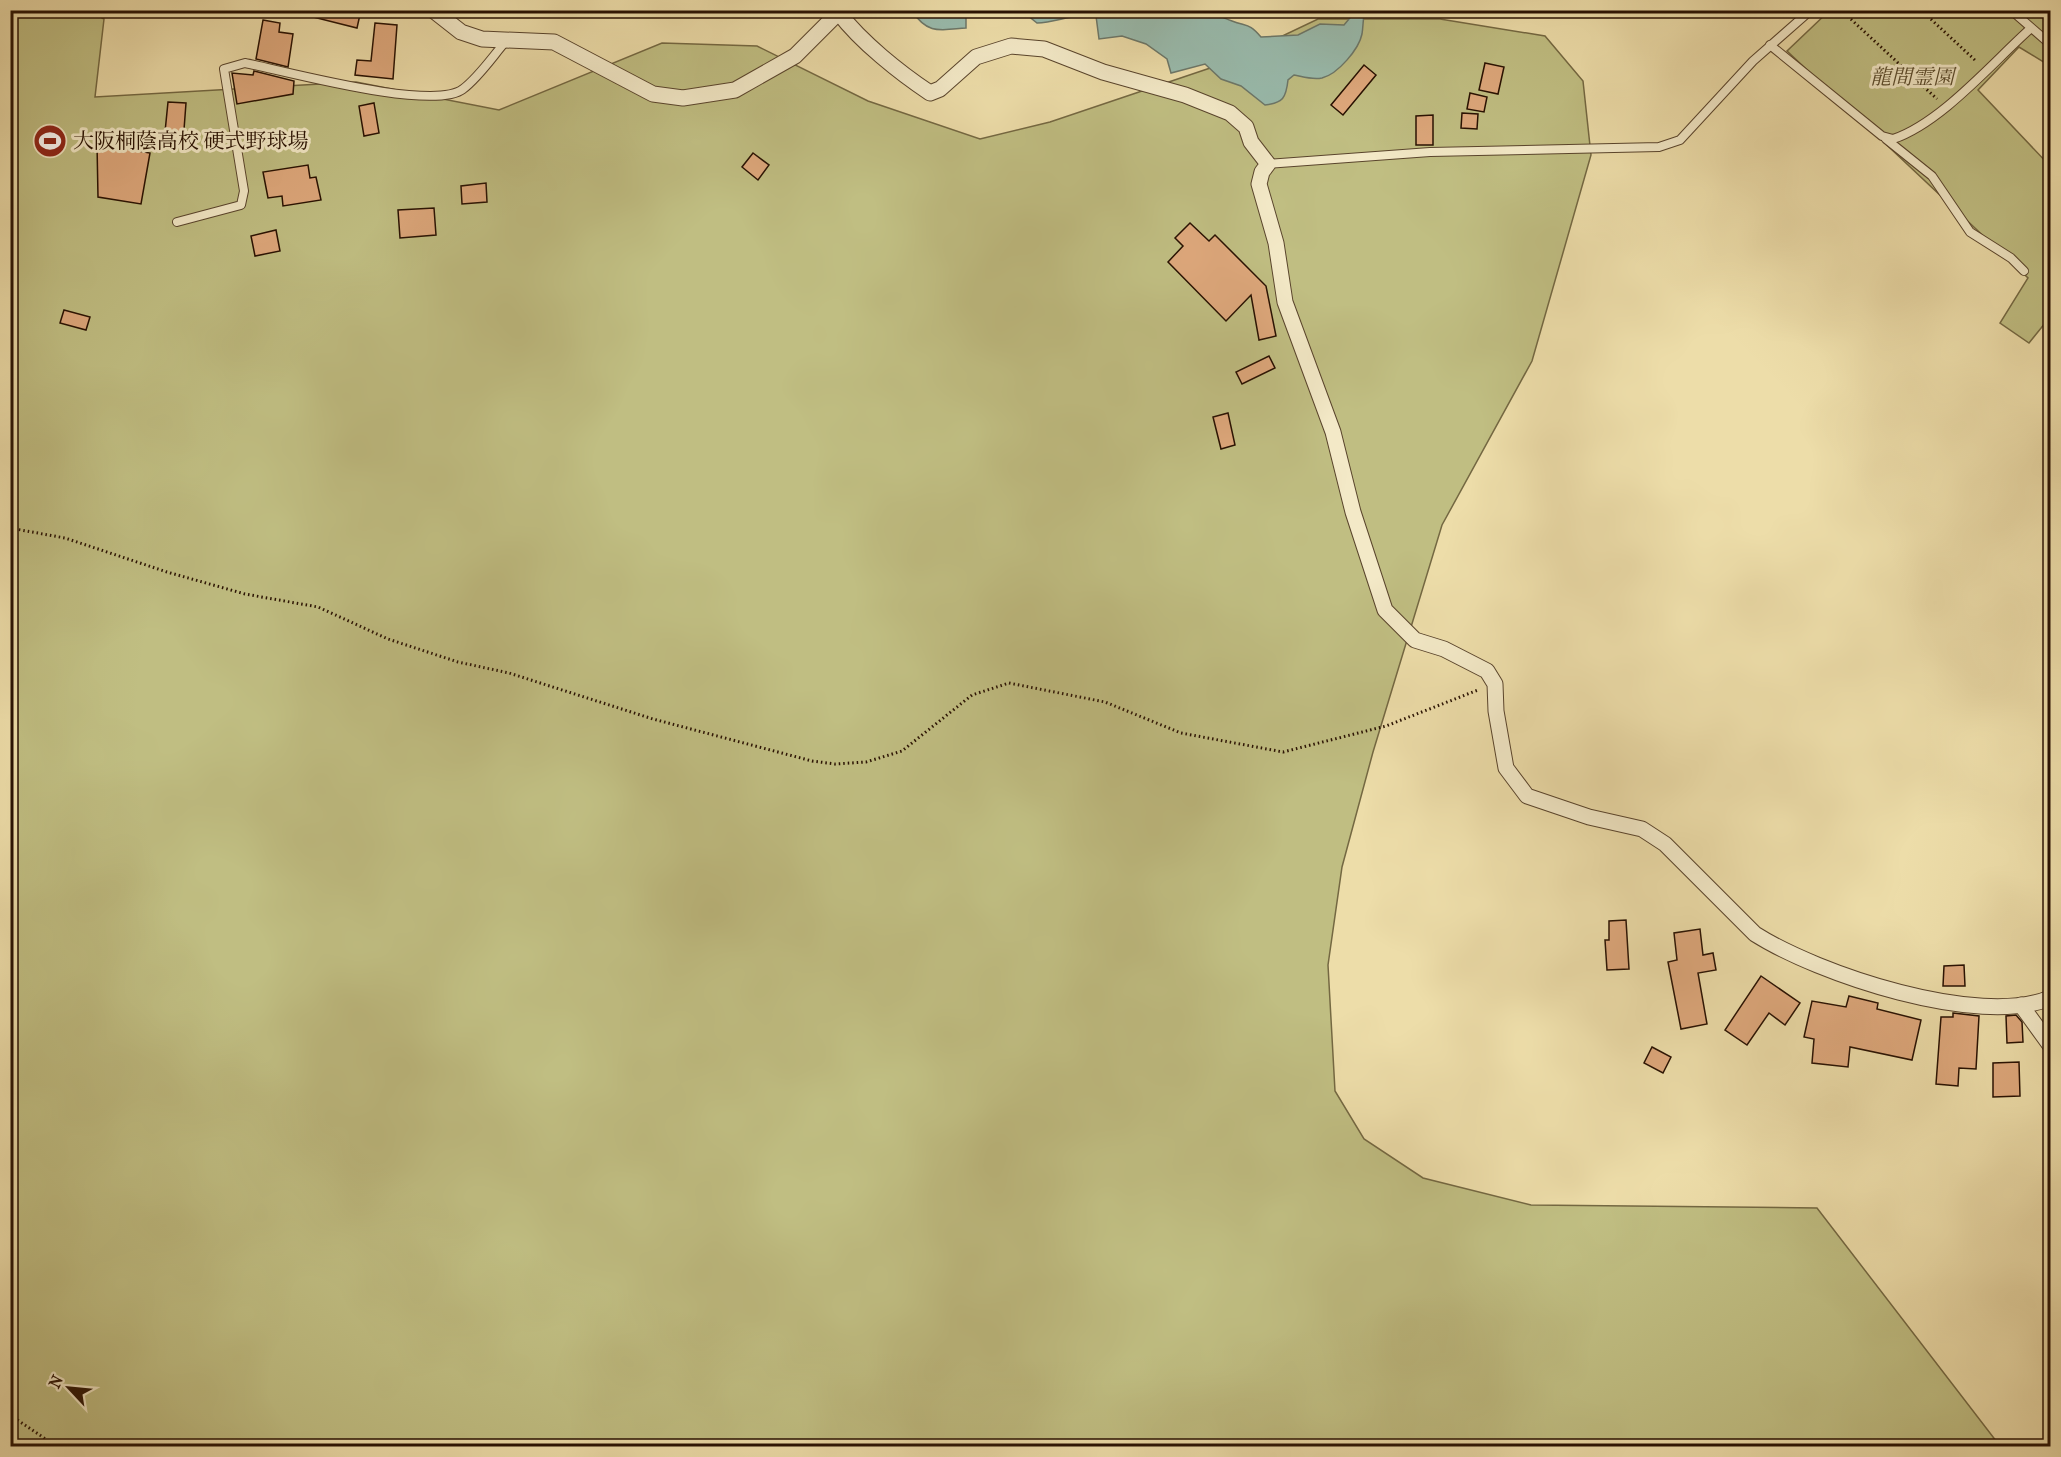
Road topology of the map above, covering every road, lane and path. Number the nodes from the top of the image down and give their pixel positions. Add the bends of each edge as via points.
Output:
1 (433, 10) edge
2 (1811, 10) edge
3 (1841, 10) edge
4 (1921, 10) edge
5 (2011, 10) edge
6 (840, 12) edge
7 (2030, 29) junction
8 (507, 40) junction
9 (2050, 44) edge
10 (1770, 45) junction
11 (1986, 71) junction
12 (1945, 106) junction
13 (1882, 136) junction
14 (1268, 164) junction
15 (177, 222) dead end
16 (2024, 271) dead end
17 (10, 528) edge
18 (1495, 684) junction
19 (2050, 998) edge
20 (2021, 1005) junction
21 (2050, 1045) edge
22 (10, 1415) edge
23 (56, 1446) edge

1 - 8 street via 460,32 482,39
2 - 10 lane
3 - 12 path
4 - 11 path
5 - 7 lane
6 - 8 street via 795,56 735,90 683,98 653,94 554,42
6 - 14 street via 848,25 930,93 940,89 976,57 1011,46 1044,49 1230,113 1246,127 1251,142
7 - 9 lane
7 - 11 lane
8 - 15 lane via 462,90 447,96 381,92 246,63 224,69 244,191 241,205
10 - 13 lane
10 - 14 lane via 1680,140 1659,147 1430,152
11 - 12 lane
12 - 13 lane via 1901,136
13 - 16 lane via 1932,176 1970,232
14 - 18 street via 1259,184 1276,243 1285,302 1333,432 1359,533 1385,610 1415,640 1444,648 1487,671
17 - 18 path via 65,538 167,573 245,594 318,607 388,639 458,662 509,673 653,719 835,764 866,762 902,752 972,695 1009,683 1105,702 1181,733 1283,753 1386,726
18 - 20 street via 1506,768 1527,796 1642,830 1665,844 1755,934 1827,968 1918,996 1980,1008
19 - 20 street
20 - 21 street
22 - 23 path

